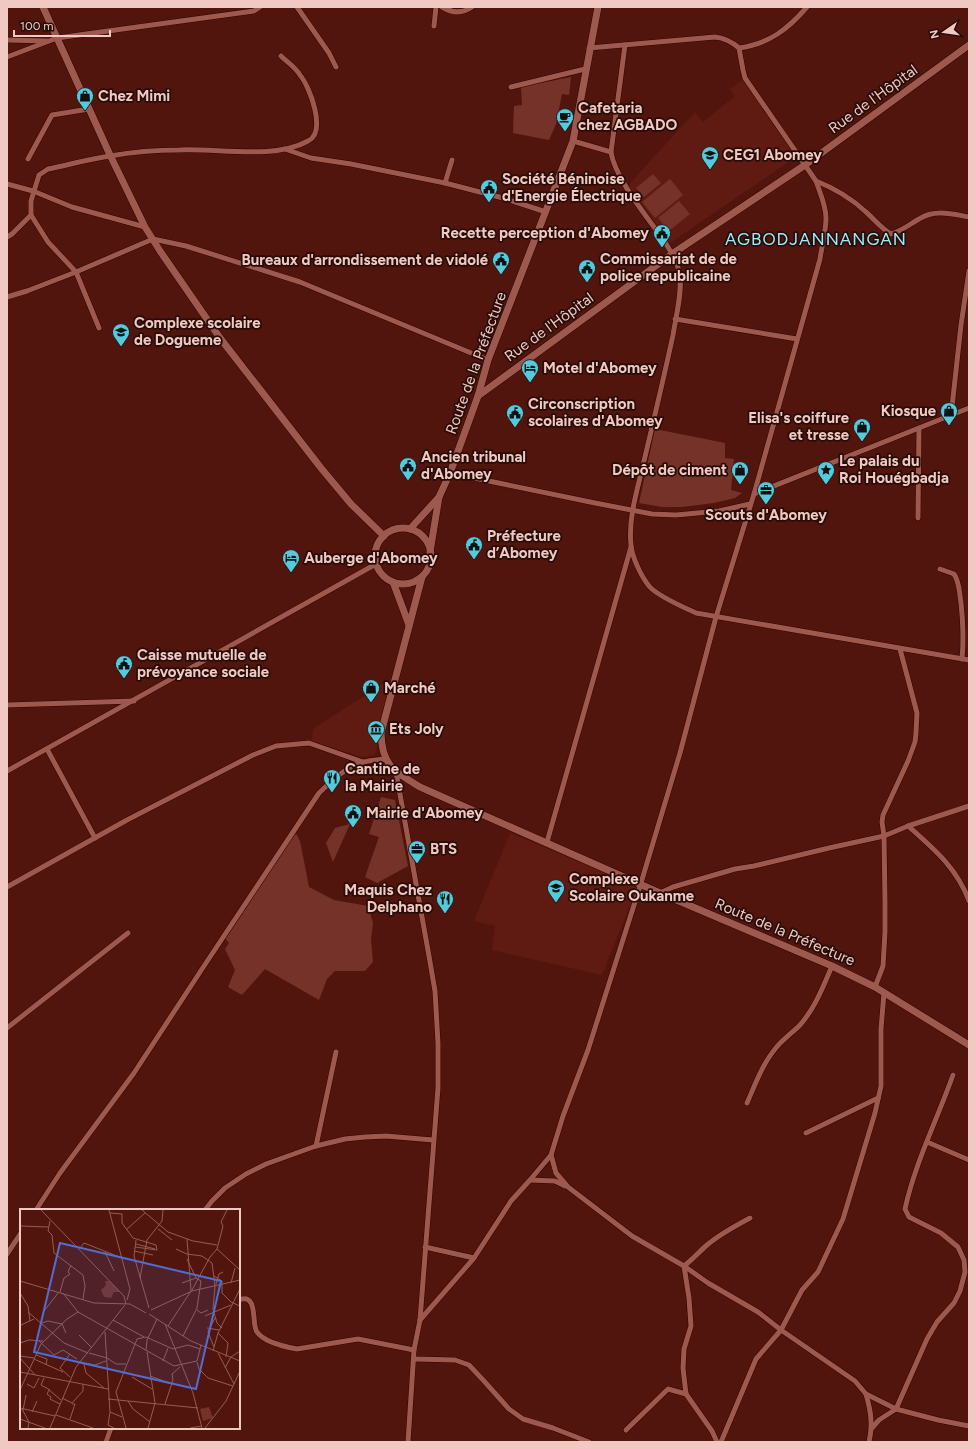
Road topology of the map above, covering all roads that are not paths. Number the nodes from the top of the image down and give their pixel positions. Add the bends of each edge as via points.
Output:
1 (43, 7) edge
2 (260, 7) edge
3 (297, 7) edge
4 (436, 7) edge
5 (442, 7) edge
6 (472, 7) edge
7 (598, 7) edge
8 (807, 7) edge
9 (434, 26) dead end
10 (58, 38) junction
11 (7, 40) edge
12 (50, 41) junction
13 (969, 45) edge
14 (625, 46) junction
15 (589, 48) junction
16 (740, 48) junction
17 (281, 56) dead end
18 (7, 57) edge
19 (336, 67) dead end
20 (585, 69) junction
21 (511, 87) dead end
22 (89, 109) junction
23 (573, 141) junction
24 (284, 149) junction
25 (611, 152) junction
26 (110, 155) junction
27 (28, 159) dead end
28 (452, 160) dead end
29 (805, 166) junction
30 (816, 182) junction
31 (445, 183) junction
32 (7, 184) edge
33 (33, 191) junction
34 (546, 212) junction
35 (31, 215) junction
36 (969, 217) edge
37 (145, 227) junction
38 (7, 236) edge
39 (152, 239) junction
40 (672, 254) junction
41 (969, 271) edge
42 (76, 272) junction
43 (7, 297) edge
44 (676, 320) junction
45 (99, 328) dead end
46 (798, 339) junction
47 (488, 360) junction
48 (478, 396) junction
49 (969, 408) edge
50 (950, 416) junction
51 (919, 428) junction
52 (450, 473) junction
53 (754, 494) junction
54 (439, 497) junction
55 (750, 504) junction
56 (633, 510) junction
57 (918, 518) dead end
58 (410, 529) junction
59 (384, 536) junction
60 (631, 547) junction
61 (430, 552) junction
62 (376, 564) junction
63 (940, 569) dead end
64 (422, 577) junction
65 (393, 582) junction
66 (716, 617) junction
67 (409, 625) junction
68 (900, 649) junction
69 (962, 659) junction
70 (969, 660) edge
71 (135, 701) junction
72 (7, 705) edge
73 (46, 749) junction
74 (386, 760) junction
75 (363, 762) junction
76 (7, 771) edge
77 (396, 772) junction
78 (969, 806) edge
79 (908, 826) junction
80 (884, 836) junction
81 (95, 838) junction
82 (547, 842) junction
83 (641, 883) junction
84 (7, 887) edge
85 (660, 893) junction
86 (969, 901) edge
87 (128, 933) dead end
88 (832, 966) junction
89 (875, 987) junction
90 (884, 993) junction
91 (7, 1028) edge
92 (969, 1045) edge
93 (336, 1052) dead end
94 (953, 1075) dead end
95 (878, 1098) junction
96 (747, 1103) dead end
97 (806, 1133) dead end
98 (433, 1140) junction
99 (927, 1142) junction
100 (316, 1146) junction
101 (551, 1154) junction
102 (969, 1160) edge
103 (530, 1180) junction
104 (568, 1187) junction
105 (37, 1209) edge
106 (206, 1209) edge
107 (750, 1218) dead end
108 (20, 1234) edge
109 (425, 1247) junction
110 (7, 1254) edge
111 (474, 1258) junction
112 (684, 1266) junction
113 (240, 1300) edge
114 (420, 1320) junction
115 (781, 1330) junction
116 (414, 1350) junction
117 (414, 1359) junction
118 (686, 1394) junction
119 (866, 1394) junction
120 (896, 1409) junction
121 (969, 1426) edge
122 (872, 1428) junction
123 (111, 1429) edge
124 (626, 1430) dead end
125 (106, 1442) edge
126 (408, 1442) edge
127 (589, 1442) edge
128 (718, 1442) edge
129 (721, 1442) edge
130 (869, 1442) edge

1 - 10 street
2 - 10 street via 254,11
3 - 19 street
4 - 9 street
5 - 6 street via 455,12
7 - 15 street, Route de la Préfecture
8 - 16 street via 770,39
10 - 12 street
10 - 22 street
11 - 12 street
12 - 18 street
13 - 29 street, Rue de l'Hôpital
14 - 15 street
14 - 16 street via 715,37 727,40
14 - 25 street
15 - 20 street, Route de la Préfecture
16 - 29 street via 745,78
17 - 24 street via 306,83 317,124 316,132 310,140
20 - 21 street
20 - 23 street, Route de la Préfecture
22 - 26 street
22 - 27 street via 52,115
23 - 25 street
23 - 34 street, Route de la Préfecture
24 - 26 street via 248,152 181,150
24 - 31 street via 311,158
25 - 40 street via 625,186
26 - 33 street via 43,171
26 - 37 street
28 - 31 street
29 - 30 street
29 - 40 street, Rue de l'Hôpital
30 - 36 street via 839,192 865,210 891,234 923,216 935,213
30 - 46 street via 826,217 820,259
31 - 34 street
32 - 33 street
33 - 35 street
33 - 37 street via 72,207
34 - 47 street, Route de la Préfecture
35 - 38 street
35 - 42 street via 48,242
37 - 39 street
39 - 42 street
39 - 47 street via 186,246 300,282
39 - 59 street via 220,338 263,394 351,504
40 - 44 street via 680,276
40 - 48 street, Rue de l'Hôpital
41 - 50 street
42 - 43 street
42 - 45 street
44 - 46 street
44 - 56 street
46 - 53 street
47 - 48 street, Route de la Préfecture
48 - 52 street, Route de la Préfecture
49 - 50 street
50 - 51 street
51 - 53 street
51 - 57 street
52 - 54 street, Route de la Préfecture
52 - 56 street
53 - 55 street
54 - 58 street, Route de la Préfecture
54 - 61 street, Route de la Préfecture
55 - 56 street via 676,516
55 - 66 street
56 - 60 street via 630,528
58 - 59 street via 396,529
58 - 61 street via 425,540
59 - 62 street via 376,552
60 - 66 street via 649,587 696,613
60 - 82 street
61 - 64 street via 429,565
62 - 65 street via 383,575
62 - 71 street
63 - 69 street via 954,574 958,580 964,639
64 - 65 street via 411,583
64 - 67 street, Route de la Préfecture
65 - 67 street
66 - 68 street
66 - 83 street via 680,753
67 - 74 street, Route de la Préfecture via 381,733
68 - 69 street
68 - 80 street via 918,714 915,742 883,815
69 - 70 street
71 - 72 street
71 - 73 street
73 - 76 street
73 - 81 street
74 - 75 street
74 - 77 street, Route de la Préfecture
75 - 81 street via 309,743 276,746 253,755
75 - 105 street via 348,769 319,793 134,1073
77 - 82 street, Route de la Préfecture via 420,787
77 - 98 street via 435,992 438,1088
78 - 79 street
79 - 80 street
79 - 86 street via 953,869
80 - 85 street via 735,869
80 - 89 street via 883,966
81 - 84 street
82 - 83 street, Route de la Préfecture
83 - 85 street, Route de la Préfecture
83 - 101 street via 588,1050
85 - 88 street, Route de la Préfecture
87 - 91 street
88 - 89 street, Route de la Préfecture
88 - 96 street via 810,1012 775,1048
89 - 90 street, Route de la Préfecture
90 - 92 street, Route de la Préfecture
90 - 95 street
93 - 100 street
94 - 99 street
95 - 97 street
95 - 115 street via 839,1227 818,1272 802,1290
98 - 100 street via 365,1137
98 - 109 street
99 - 102 street
99 - 120 street via 908,1195 906,1211 909,1217 941,1233 958,1247 964,1260 965,1272 954,1304 937,1322 927,1339
100 - 106 street via 246,1174 225,1188
101 - 103 street
101 - 104 street via 556,1173
103 - 104 street via 555,1181
103 - 111 street via 511,1201
104 - 112 street via 632,1236
107 - 112 street via 724,1232
108 - 110 street
109 - 111 street
109 - 114 street
111 - 114 street
112 - 115 street via 758,1312
112 - 118 street via 691,1326 684,1349
113 - 116 street via 248,1301 252,1305 256,1332 262,1338 287,1347 297,1348 358,1339
114 - 116 street
115 - 119 street via 854,1381
115 - 129 street via 756,1359
116 - 117 street
117 - 126 street
117 - 127 street via 455,1360 469,1365 509,1409 523,1419
118 - 124 street via 668,1389
118 - 128 street
119 - 120 street
119 - 122 street
120 - 121 street
120 - 122 street
122 - 130 street
123 - 125 street

